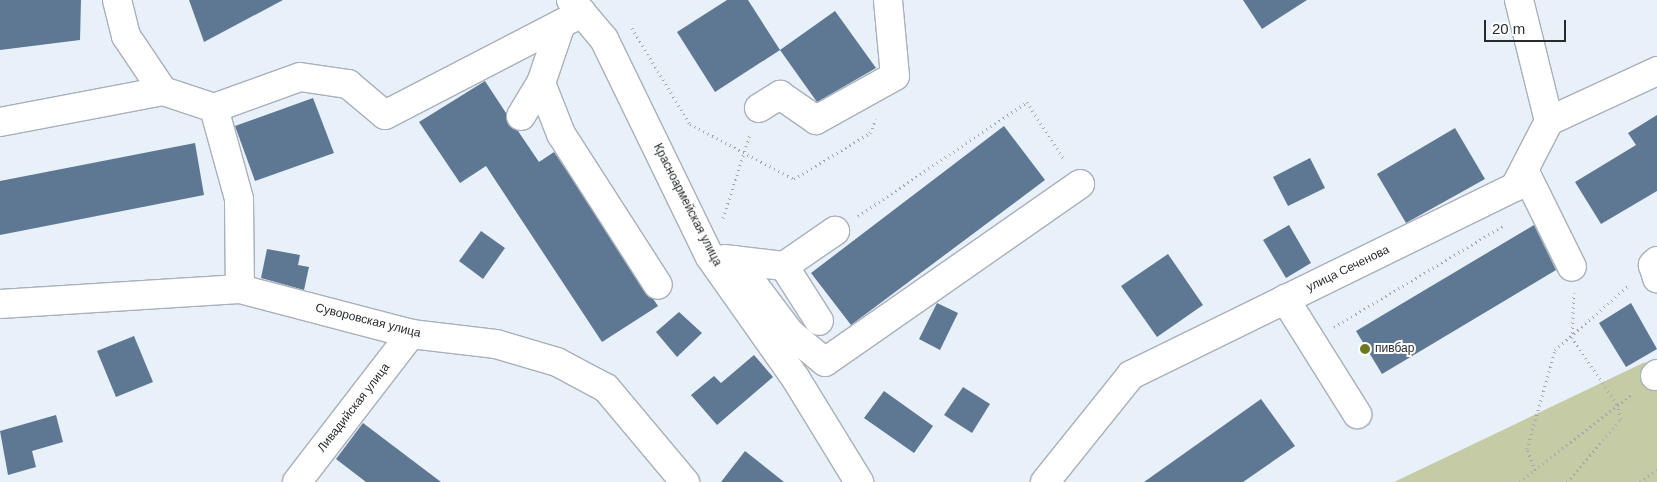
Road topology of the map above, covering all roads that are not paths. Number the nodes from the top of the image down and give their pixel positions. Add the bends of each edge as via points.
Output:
1 (117, 0) edge
2 (888, 0) edge
3 (1518, 0) edge
4 (571, 12) edge
5 (1657, 71) edge
6 (541, 82) junction
7 (163, 91) junction
8 (214, 108) junction
9 (759, 108) road end
10 (521, 116) dead end
11 (1549, 121) junction
12 (0, 122) edge
13 (1524, 170) junction
14 (1080, 184) road end
15 (835, 231) road end
16 (723, 258) junction
17 (784, 266) junction
18 (1572, 267) road end
19 (658, 285) dead end
20 (240, 289) junction
21 (1285, 299) junction
22 (0, 304) edge
23 (819, 321) dead end
24 (411, 334) junction
25 (1357, 414) dead end
26 (297, 482) edge
27 (686, 482) edge
28 (859, 482) edge
29 (1045, 482) edge

1 - 7 street via 126,36
2 - 9 street via 895,76 816,120 780,95
3 - 11 street
4 - 6 street
4 - 8 street via 385,115 348,84 300,77
4 - 16 street, Красноармейская улица via 604,39
5 - 11 street
6 - 10 street
6 - 19 street via 561,134
7 - 8 street
7 - 12 street
8 - 20 street via 239,199
11 - 13 street, улица Сеченова
13 - 18 street
13 - 21 street, улица Сеченова via 1515,187
14 - 16 street via 825,362 790,333
15 - 17 street
16 - 17 street
16 - 28 street, Красноармейская улица
17 - 23 street
20 - 22 street, Суворовская улица
20 - 24 street, Суворовская улица
21 - 25 street
21 - 29 street, улица Сеченова via 1131,375
24 - 26 street, Ливадийская улица
24 - 27 street, Суворовская улица via 496,344 557,362 606,388

